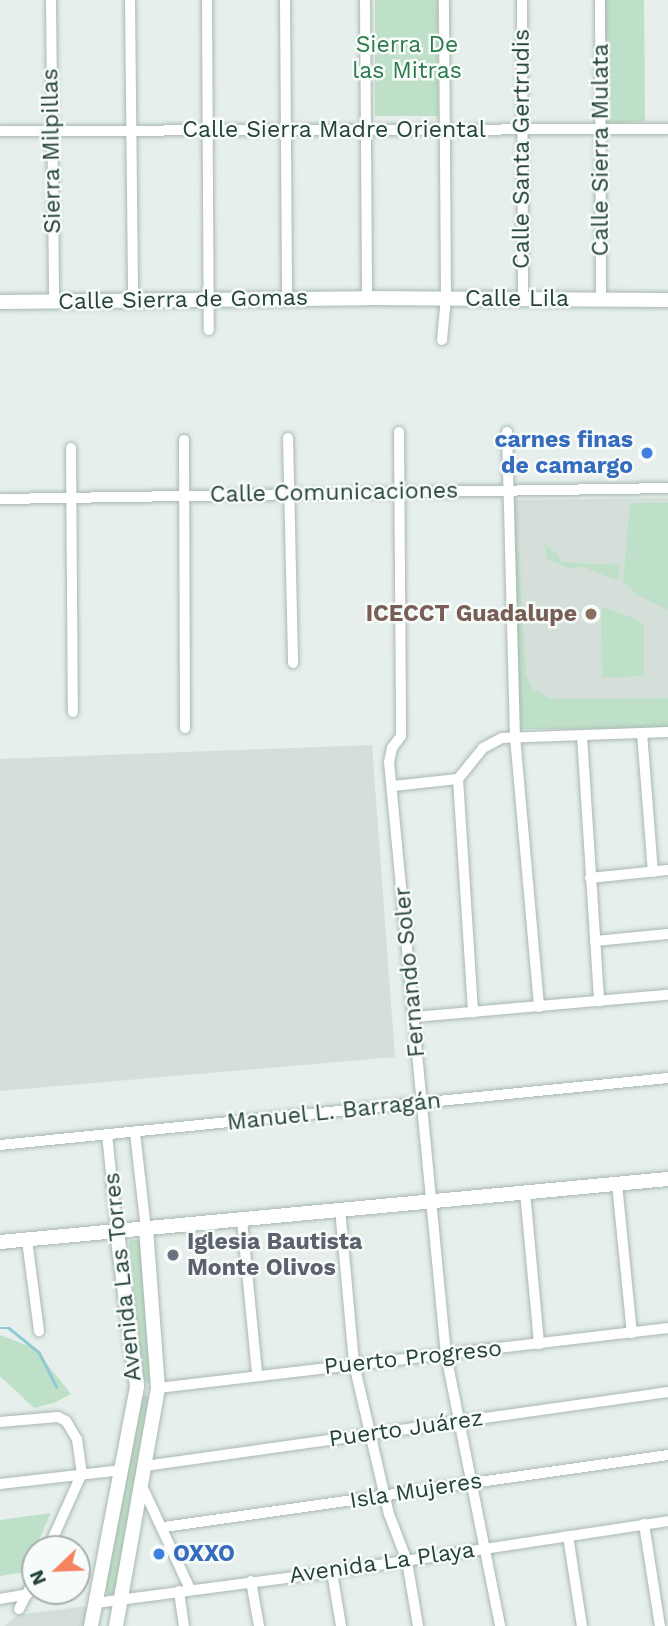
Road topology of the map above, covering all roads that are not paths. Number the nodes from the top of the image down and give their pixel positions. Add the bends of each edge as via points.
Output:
1 (51, 0) edge
2 (130, 0) edge
3 (207, 0) edge
4 (285, 0) edge
5 (365, 0) edge
6 (444, 0) edge
7 (522, 0) edge
8 (600, 0) edge
9 (523, 129) junction
10 (600, 129) junction
11 (668, 129) edge
12 (286, 130) junction
13 (365, 130) junction
14 (444, 130) junction
15 (0, 131) edge
16 (51, 131) junction
17 (129, 131) junction
18 (208, 131) junction
19 (367, 298) junction
20 (446, 298) junction
21 (287, 299) junction
22 (523, 299) junction
23 (601, 299) junction
24 (133, 300) junction
25 (211, 300) junction
26 (668, 300) edge
27 (0, 302) edge
28 (54, 302) junction
29 (209, 330) dead end
30 (442, 340) dead end
31 (399, 432) dead end
32 (507, 432) dead end
33 (288, 438) dead end
34 (184, 440) dead end
35 (71, 448) dead end
36 (668, 488) edge
37 (506, 489) junction
38 (397, 492) junction
39 (290, 495) junction
40 (185, 496) junction
41 (72, 498) junction
42 (0, 499) edge
43 (293, 663) dead end
44 (73, 712) dead end
45 (185, 728) dead end
46 (668, 732) edge
47 (642, 733) junction
48 (582, 736) junction
49 (515, 737) junction
50 (457, 779) junction
51 (393, 786) junction
52 (668, 870) edge
53 (653, 872) junction
54 (590, 878) junction
55 (668, 934) edge
56 (595, 941) junction
57 (668, 995) edge
58 (599, 1001) junction
59 (539, 1007) junction
60 (473, 1013) junction
61 (414, 1017) junction
62 (668, 1078) edge
63 (421, 1103) junction
64 (135, 1133) junction
65 (107, 1134) junction
66 (0, 1144) edge
67 (668, 1179) edge
68 (617, 1184) junction
69 (525, 1192) junction
70 (431, 1200) junction
71 (340, 1209) junction
72 (242, 1220) junction
73 (146, 1230) junction
74 (117, 1232) junction
75 (27, 1240) junction
76 (0, 1242) edge
77 (668, 1328) edge
78 (39, 1331) dead end
79 (632, 1333) junction
80 (538, 1344) junction
81 (446, 1355) junction
82 (354, 1364) junction
83 (257, 1374) junction
84 (158, 1388) junction
85 (668, 1392) edge
86 (460, 1421) junction
87 (0, 1422) edge
88 (371, 1435) junction
89 (668, 1455) edge
90 (145, 1466) junction
91 (122, 1470) junction
92 (82, 1473) junction
93 (473, 1482) junction
94 (0, 1484) edge
95 (142, 1486) junction
96 (385, 1497) junction
97 (668, 1521) edge
98 (644, 1524) junction
99 (164, 1527) junction
100 (54, 1535) edge
101 (568, 1536) junction
102 (487, 1548) junction
103 (407, 1560) junction
104 (332, 1572) junction
105 (251, 1581) junction
106 (190, 1589) junction
107 (179, 1591) junction
108 (21, 1595) edge
109 (0, 1599) edge
110 (121, 1599) junction
111 (96, 1603) junction
112 (21, 1605) edge
113 (19, 1609) dead end
114 (91, 1626) edge
115 (116, 1626) edge
116 (184, 1626) edge
117 (259, 1626) edge
118 (341, 1626) edge
119 (418, 1626) edge
120 (500, 1626) edge
121 (582, 1626) edge
122 (660, 1626) edge

1 - 16 street, Sierra Milpillas
2 - 17 street
3 - 18 street
4 - 12 street
5 - 13 street
6 - 14 street
7 - 9 street, Calle Santa Gertrudis
8 - 10 street, Calle Sierra Mulata
9 - 10 street, Calle Sierra Madre Oriental
9 - 14 street, Calle Sierra Madre Oriental
9 - 22 street, Calle Santa Gertrudis
10 - 11 street, Calle Sierra Madre Oriental
10 - 23 street, Calle Sierra Mulata
12 - 13 street, Calle Sierra Madre Oriental
12 - 18 street, Calle Sierra Madre Oriental
12 - 21 street
13 - 14 street, Calle Sierra Madre Oriental
13 - 19 street
14 - 20 street
15 - 16 street, Calle Sierra Madre Oriental
16 - 17 street, Calle Sierra Madre Oriental
16 - 28 street, Sierra Milpillas
17 - 18 street, Calle Sierra Madre Oriental
17 - 24 street
18 - 25 street
19 - 20 street, Calle Lila
19 - 21 street, Calle Sierra de Gomas
20 - 22 street, Calle Lila
20 - 30 street
21 - 25 street, Calle Sierra de Gomas
22 - 23 street, Calle Lila
23 - 26 street, Calle Lila
24 - 25 street, Calle Sierra de Gomas
24 - 28 street, Calle Sierra de Gomas
25 - 29 street
27 - 28 street, Calle Sierra de Gomas
31 - 38 street, Fernando Soler
32 - 37 street
33 - 39 street
34 - 40 street
35 - 41 street
36 - 37 street, Calle Comunicaciones
37 - 38 street, Calle Comunicaciones
37 - 49 street
38 - 39 street, Calle Comunicaciones
38 - 51 street, Fernando Soler via 401,724 390,755
39 - 40 street, Calle Comunicaciones
39 - 43 street
40 - 41 street, Calle Comunicaciones
40 - 45 street
41 - 42 street, Calle Comunicaciones
41 - 44 street
46 - 47 street
47 - 48 street
47 - 53 street
48 - 49 street
48 - 54 street
49 - 50 street via 496,740 484,748
49 - 59 street
50 - 51 street
50 - 60 street
51 - 61 street, Fernando Soler
52 - 53 street
53 - 54 street
54 - 56 street
55 - 56 street
56 - 58 street
57 - 58 street
58 - 59 street
59 - 60 street
60 - 61 street
61 - 63 street, Fernando Soler
62 - 63 street, Manuel L. Barragán
63 - 64 street, Manuel L. Barragán
63 - 70 street, Fernando Soler
64 - 65 street, Manuel L. Barragán
64 - 73 street, Avenida Las Torres
65 - 66 street, Manuel L. Barragán
65 - 74 street, Avenida Las Torres
67 - 68 street
68 - 69 street
68 - 79 street
69 - 70 street
69 - 80 street
70 - 71 street
70 - 81 street, Fernando Soler
71 - 72 street
71 - 82 street
72 - 73 street
72 - 83 street
73 - 74 street
73 - 84 street, Avenida Las Torres
74 - 75 street
74 - 91 street, Avenida Las Torres via 137,1386
75 - 76 street
75 - 78 street
77 - 79 street, Puerto Progreso
79 - 80 street, Puerto Progreso
80 - 81 street, Puerto Progreso
81 - 82 street, Puerto Progreso
81 - 86 street, Fernando Soler
82 - 83 street, Puerto Progreso
82 - 88 street
83 - 84 street, Puerto Progreso
84 - 90 street, Avenida Las Torres
85 - 86 street, Puerto Juárez
86 - 88 street, Puerto Juárez
86 - 93 street, Fernando Soler
87 - 92 street via 62,1418 77,1439
88 - 90 street, Puerto Juárez
88 - 96 street
89 - 93 street, Isla Mujeres
90 - 95 street, Avenida Las Torres
91 - 92 street
91 - 111 street, Avenida Las Torres
92 - 94 street
92 - 100 street
93 - 96 street, Isla Mujeres
93 - 102 street, Fernando Soler
95 - 99 street
95 - 110 street, Avenida Las Torres
96 - 99 street, Isla Mujeres
96 - 103 street
97 - 98 street, Avenida La Playa
98 - 101 street, Avenida La Playa
98 - 122 street
99 - 106 street
101 - 102 street, Avenida La Playa
101 - 121 street
102 - 103 street, Avenida La Playa
102 - 120 street, Fernando Soler
103 - 104 street, Avenida La Playa
103 - 119 street
104 - 105 street, Avenida La Playa
104 - 118 street
105 - 106 street, Avenida La Playa
105 - 117 street
106 - 107 street, Avenida La Playa
107 - 110 street, Avenida La Playa
107 - 116 street
108 - 109 street
110 - 111 street, Avenida La Playa
110 - 115 street, Avenida Las Torres
111 - 114 street, Avenida Las Torres
112 - 113 street

